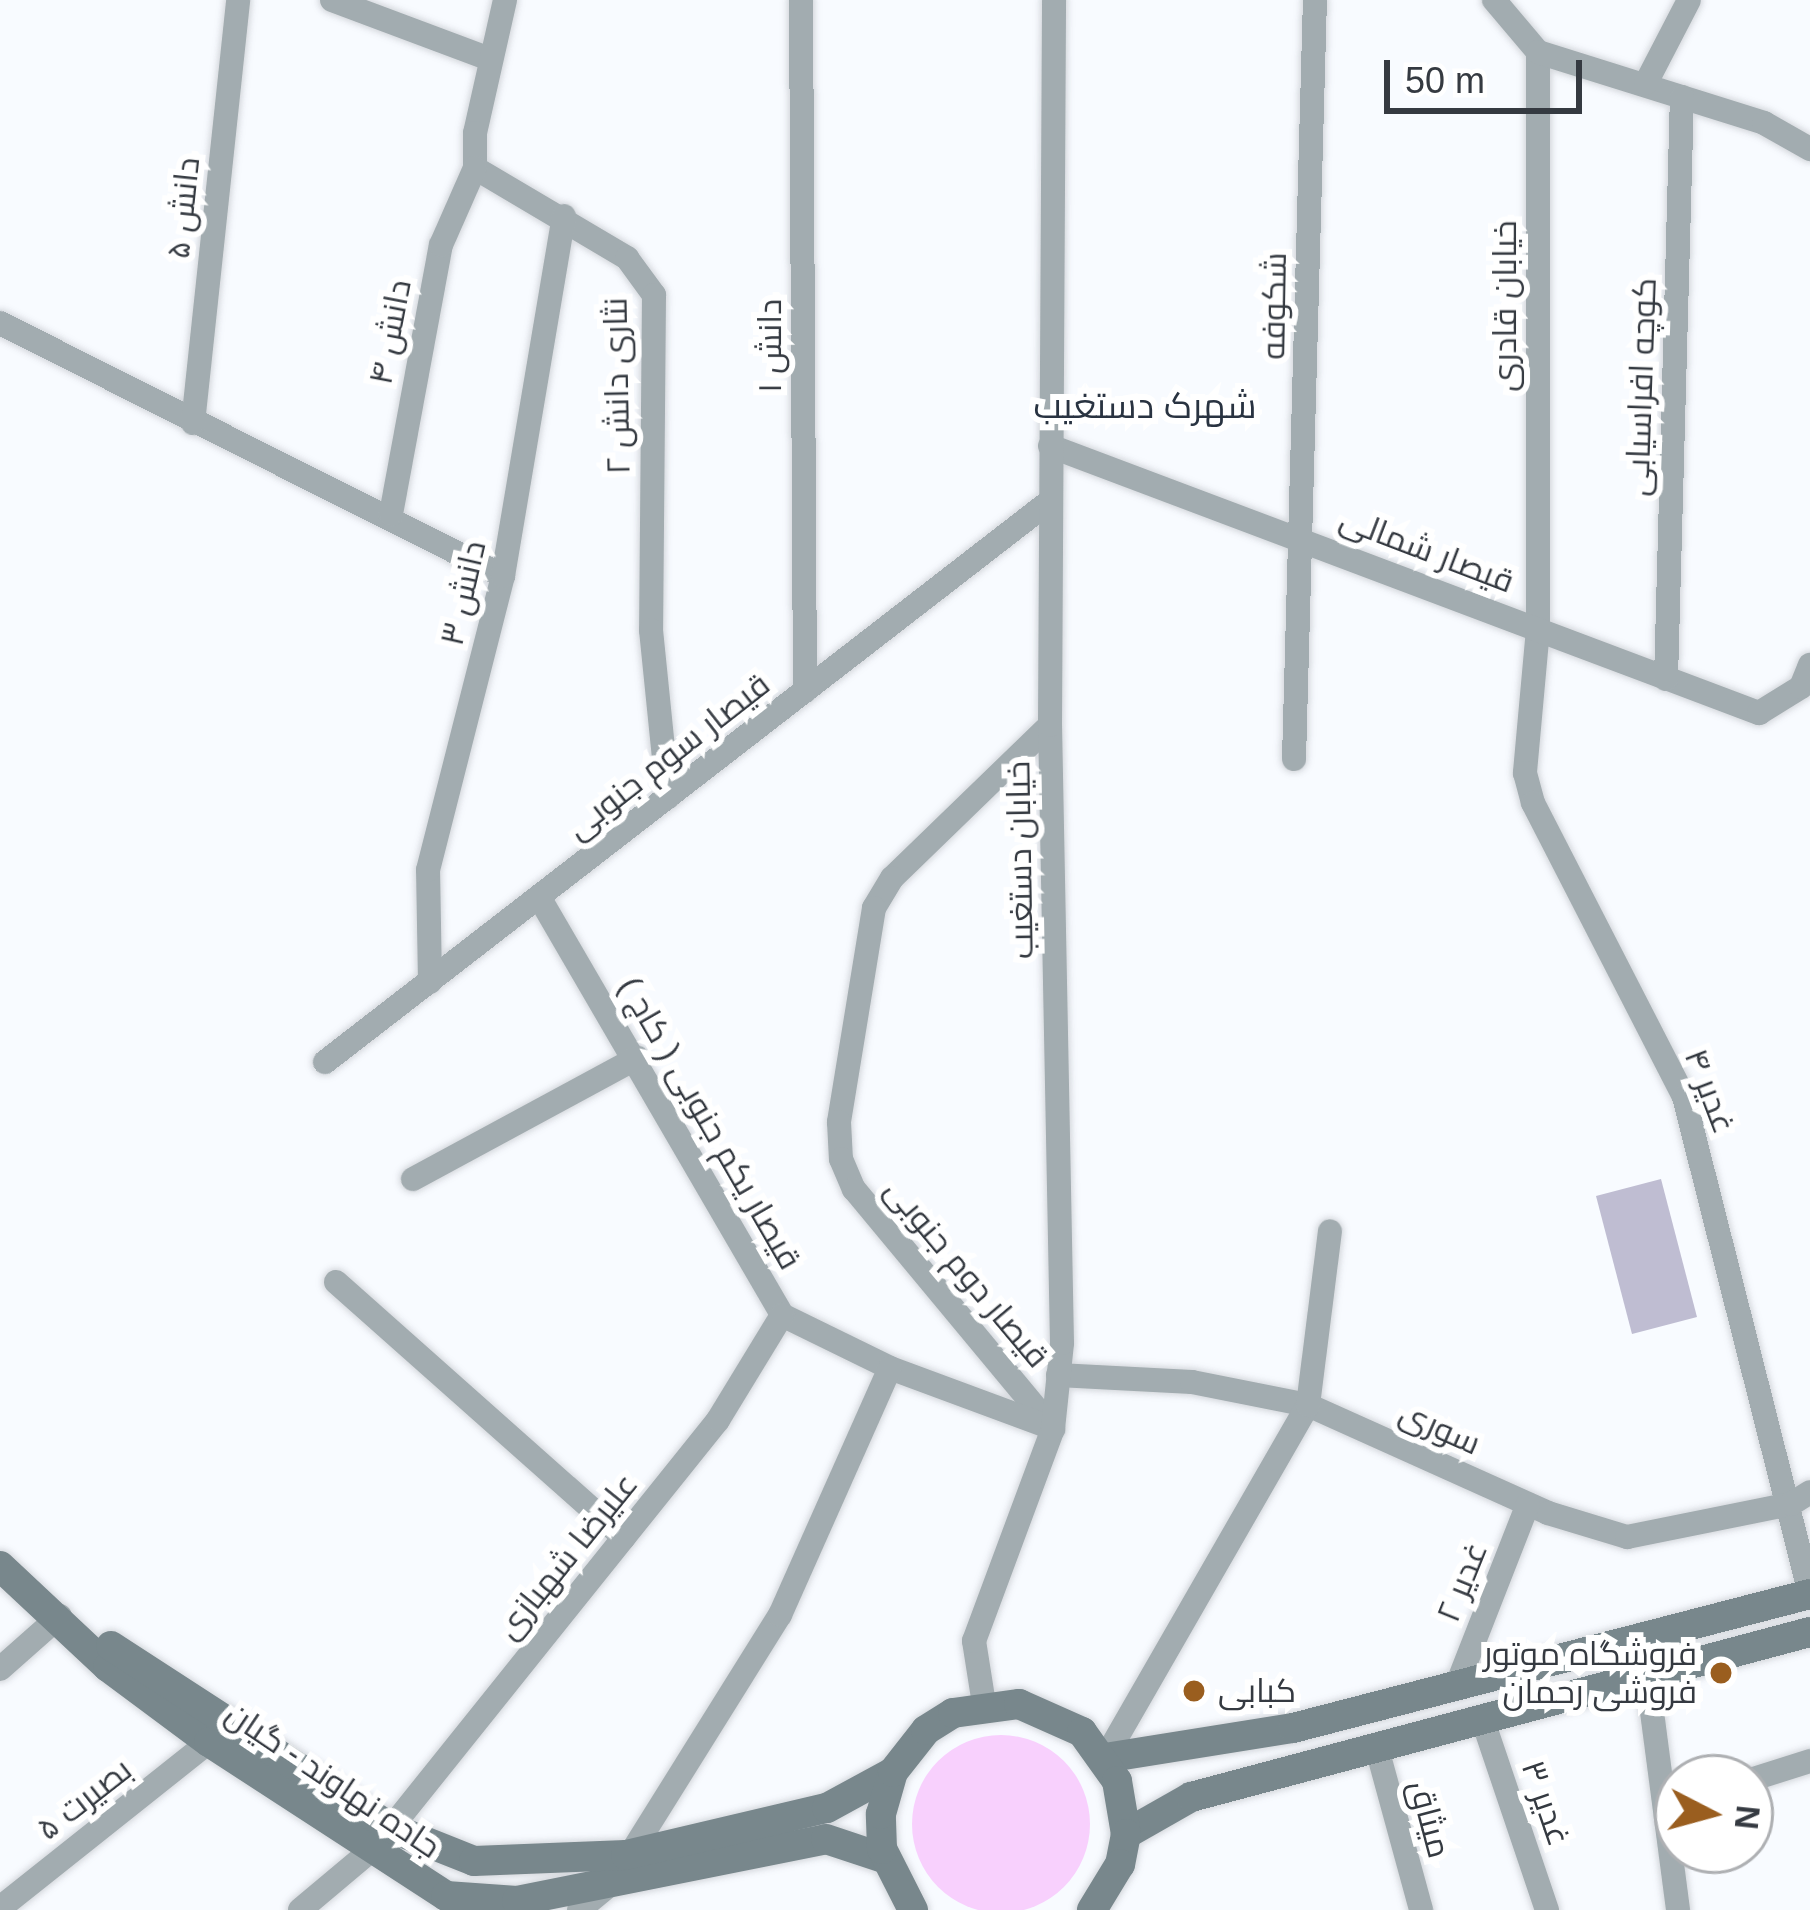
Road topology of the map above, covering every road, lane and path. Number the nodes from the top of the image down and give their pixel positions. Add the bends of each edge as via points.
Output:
1 (238, 0) edge
2 (332, 0) edge
3 (505, 0) edge
4 (801, 0) edge
5 (1054, 0) edge
6 (1315, 0) edge
7 (1494, 0) edge
8 (1689, 0) edge
9 (1538, 52) junction
10 (490, 59) junction
11 (1646, 83) junction
12 (1682, 97) junction
13 (1810, 149) edge
14 (476, 168) junction
15 (564, 216) junction
16 (0, 322) edge
17 (193, 423) junction
18 (1050, 446) junction
19 (1050, 501) junction
20 (391, 514) junction
21 (1301, 537) junction
22 (503, 576) junction
23 (1538, 629) junction
24 (1810, 665) edge
25 (1666, 679) junction
26 (805, 691) junction
27 (1050, 725) junction
28 (1294, 758) dead end
29 (668, 797) junction
30 (539, 897) junction
31 (430, 982) junction
32 (638, 1058) junction
33 (325, 1062) dead end
34 (413, 1179) dead end
35 (1330, 1231) dead end
36 (336, 1282) dead end
37 (782, 1316) junction
38 (890, 1368) junction
39 (1058, 1375) junction
40 (1308, 1405) junction
41 (1053, 1429) junction
42 (1800, 1498) edge
43 (1528, 1504) junction
44 (624, 1538) junction
45 (0, 1566) edge
46 (1810, 1594) edge
47 (60, 1616) junction
48 (1810, 1632) edge
49 (0, 1669) edge
50 (1647, 1674) junction
51 (1457, 1685) junction
52 (984, 1704) junction
53 (1482, 1718) junction
54 (209, 1742) junction
55 (1376, 1745) junction
56 (1663, 1754) edge
57 (1106, 1758) junction
58 (1810, 1761) edge
59 (893, 1772) junction
60 (1774, 1772) edge
61 (392, 1828) junction
62 (1126, 1834) junction
63 (370, 1852) junction
64 (886, 1859) junction
65 (620, 1868) junction
66 (1677, 1874) edge
67 (0, 1907) edge
68 (300, 1910) edge
69 (579, 1910) edge
70 (913, 1910) edge
71 (1092, 1910) edge
72 (1421, 1910) edge
73 (1547, 1910) edge
74 (1678, 1910) edge

1 - 17 street, دانش ۵
2 - 10 street
3 - 10 street
4 - 26 street, دانش ۱
5 - 18 street, خیابان دستغیب
6 - 21 street, شکوفه
7 - 9 street
8 - 11 street
9 - 11 street
9 - 23 street, خیابان قادری
10 - 14 street
11 - 12 street
12 - 13 street via 1764,123
12 - 25 street, کوچه افراسیابی
14 - 15 street, نثاری دانش ۲
14 - 20 street, دانش ۴ via 441,245
15 - 22 street, دانش ۳
15 - 29 street, نثاری دانش ۲ via 644,271 653,296 651,630
16 - 17 street
17 - 20 street
18 - 19 street, خیابان دستغیب
18 - 21 street, قیصار شمالی
19 - 26 street, قیصار سوم جنوبی
19 - 27 street, خیابان دستغیب
20 - 22 street
21 - 23 street, قیصار شمالی
21 - 28 street, شکوفه
22 - 31 street, دانش ۳ via 428,870
23 - 25 street, قیصار شمالی
23 - 42 street, غدیر ۴ via 1525,773 1533,803 1684,1096
24 - 25 street, قیصار شمالی via 1802,687 1759,713
26 - 29 street, قیصار سوم جنوبی
27 - 39 street, خیابان دستغیب
27 - 41 street, قیصار دوم جنوبی via 892,878 874,908 839,1122 841,1159 854,1189
29 - 30 street, قیصار سوم جنوبی
30 - 31 street, قیصار سوم جنوبی
30 - 32 street, قیصار یکم جنوبی ( کاج )
31 - 33 street, قیصار سوم جنوبی
32 - 34 street
32 - 37 street, قیصار یکم جنوبی ( کاج )
35 - 40 street
36 - 44 street
37 - 38 street, قیصار یکم جنوبی ( کاج )
37 - 44 street, علیرضا شهبازی via 718,1420
38 - 41 street, قیصار یکم جنوبی ( کاج )
38 - 65 street via 780,1615
39 - 40 street, سوری via 1192,1382
39 - 41 street, خیابان دستغیب
40 - 43 street, سوری
40 - 57 street
41 - 52 street, خیابان دستغیب via 974,1641
42 - 43 street, سوری via 1627,1537
42 - 46 street, غدیر ۴
43 - 51 street, غدیر ۲
44 - 61 street, علیرضا شهبازی
45 - 47 main road, جاده نهاوند - گیان
46 - 51 main road
47 - 49 street
47 - 54 main road, جاده نهاوند - گیان via 108,1667
47 - 61 main road, جاده نهاوند - گیان
48 - 50 main road
50 - 53 main road
50 - 56 street
51 - 57 main road via 1292,1728
52 - 57 main road via 1053,1713
52 - 59 main road via 926,1730
53 - 55 main road
53 - 73 street, غدیر ۳
54 - 63 main road, جاده نهاوند - گیان
54 - 67 street, بصیرت ۵
55 - 62 main road via 1191,1797
55 - 72 street, میثاق
57 - 62 main road
58 - 60 street
59 - 64 main road via 880,1814
59 - 65 main road, جاده نهاوند - گیان via 827,1808
61 - 65 main road, جاده نهاوند - گیان via 440,1853 497,1864
62 - 71 main road via 1120,1864
63 - 65 main road, جاده نهاوند - گیان via 464,1901 517,1901
63 - 68 street
64 - 65 main road, جاده نهاوند - گیان via 826,1839
64 - 70 main road
65 - 69 street
66 - 74 street

